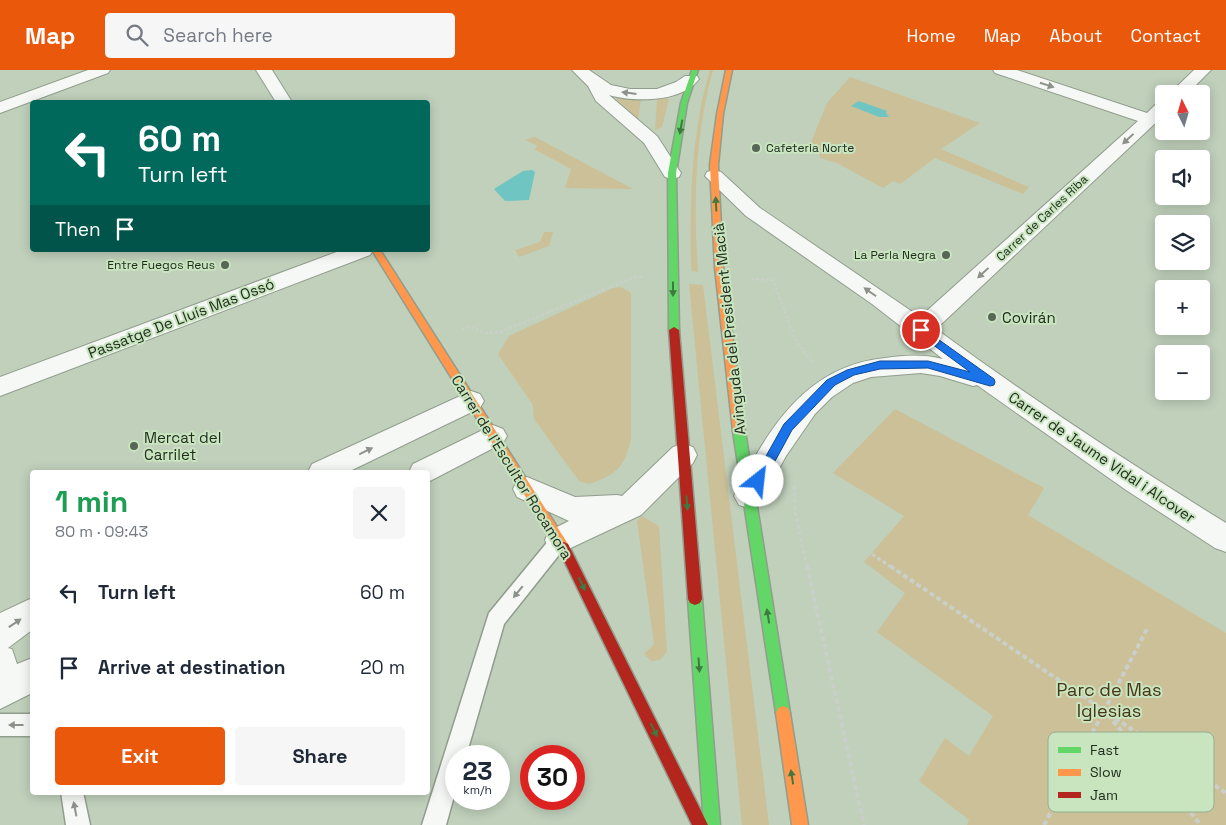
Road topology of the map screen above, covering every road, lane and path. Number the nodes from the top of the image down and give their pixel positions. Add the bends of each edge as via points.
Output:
1 (76, 70) edge
2 (102, 70) edge
3 (264, 70) edge
4 (580, 70) edge
5 (729, 70) edge
6 (1001, 70) edge
7 (1203, 70) edge
8 (693, 75) edge
9 (595, 83) junction
10 (1187, 85) edge
11 (0, 97) edge
12 (283, 100) edge
13 (0, 108) edge
14 (1155, 112) edge
15 (1155, 115) edge
16 (672, 172) junction
17 (714, 176) junction
18 (357, 252) edge
19 (377, 252) edge
20 (915, 325) junction
21 (880, 365) junction
22 (990, 382) junction
23 (0, 386) edge
24 (471, 401) junction
25 (493, 436) junction
26 (683, 455) junction
27 (326, 470) edge
28 (427, 470) edge
29 (794, 484) dead end
30 (527, 489) junction
31 (749, 496) junction
32 (631, 506) junction
33 (1226, 539) edge
34 (560, 540) junction
35 (872, 554) dead end
36 (30, 614) edge
37 (1147, 629) dead end
38 (0, 635) edge
39 (0, 661) edge
40 (0, 667) edge
41 (30, 676) edge
42 (0, 691) edge
43 (1104, 711) junction
44 (0, 725) edge
45 (30, 725) edge
46 (1093, 732) edge
47 (1122, 732) edge
48 (1136, 732) edge
49 (1214, 784) edge
50 (1226, 792) edge
51 (73, 795) edge
52 (1051, 812) edge
53 (1190, 812) edge
54 (78, 825) edge
55 (434, 825) edge
56 (700, 825) edge
57 (712, 825) edge
58 (800, 825) edge
59 (864, 825) edge
60 (1044, 825) edge
61 (1201, 825) edge

1 - 11 street
2 - 13 street
3 - 12 street
4 - 9 street
5 - 17 main road, Avinguda del President Macià via 720,114
6 -> 14 street
7 - 10 street
8 -> 9 street via 683,87 651,95 625,94
8 -> 16 main road via 684,103
9 - 16 street via 602,98 651,140
15 -> 20 street, Carrer de Carles Riba
16 -> 26 main road via 673,319
20 -> 17 street, Carrer de Jaume Vidal i Alcover via 753,212
31 -> 17 main road, Avinguda del President Macià via 719,268
18 - 23 street, Passatge De Lluís Mas Ossó
19 - 24 main road, Carrer de l'Escultor Rocamora
20 - 21 street via 911,341 902,352
20 - 22 street, Carrer de Jaume Vidal i Alcover
21 - 22 street via 928,364
21 - 31 street via 851,372 818,394 788,427
22 - 33 street, Carrer de Jaume Vidal i Alcover
24 - 25 main road, Carrer de l'Escultor Rocamora
27 -> 24 street
25 - 28 street
25 - 30 main road, Carrer de l'Escultor Rocamora
26 - 32 street
26 -> 57 main road
29 - 59 path via 794,511
30 - 32 street via 573,510
30 - 34 main road, Carrer de l'Escultor Rocamora
58 -> 31 main road, Avinguda del President Macià
32 - 34 street
34 -> 55 lane via 496,619
34 -> 56 main road, Carrer de l'Escultor Rocamora
35 - 43 path
38 -> 36 street
37 - 43 path
39 - 40 street
41 - 42 street
43 - 46 path
43 - 47 path
43 - 48 path
45 -> 44 lane
49 - 50 path
54 -> 51 lane
52 - 60 path
53 - 61 path

